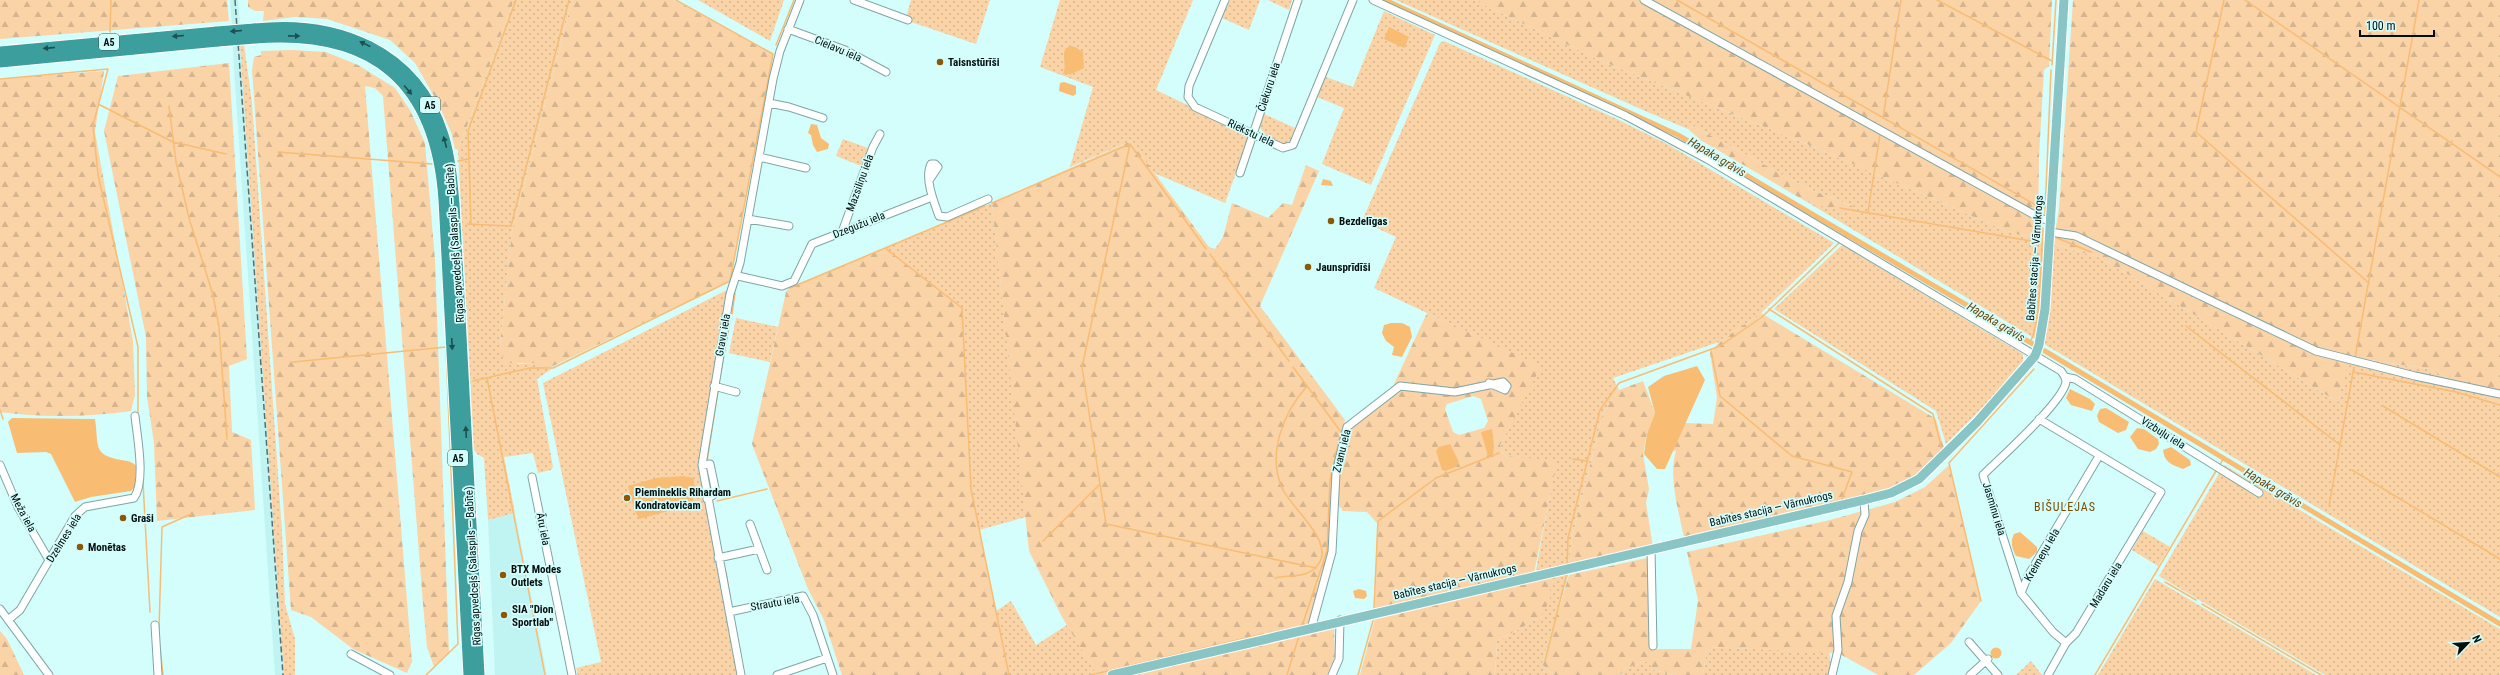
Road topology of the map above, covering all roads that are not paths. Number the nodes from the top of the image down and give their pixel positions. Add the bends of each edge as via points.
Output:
1 (800, 0) edge
2 (854, 0) edge
3 (1225, 0) edge
4 (1298, 0) edge
5 (1353, 0) edge
6 (1373, 0) edge
7 (1644, 0) edge
8 (2064, 0) edge
9 (908, 20) dead end
10 (788, 29) junction
11 (218, 37) junction
12 (0, 52) edge
13 (0, 62) edge
14 (886, 72) dead end
15 (769, 103) junction
16 (823, 118) dead end
17 (1254, 132) junction
18 (880, 134) dead end
19 (759, 157) junction
20 (806, 168) dead end
21 (1240, 173) dead end
22 (930, 179) dead end
23 (932, 197) junction
24 (988, 200) dead end
25 (748, 219) junction
26 (2050, 221) junction
27 (789, 226) dead end
28 (842, 232) junction
29 (2050, 232) junction
30 (738, 276) junction
31 (2034, 356) junction
32 (2065, 377) junction
33 (1488, 383) dead end
34 (714, 386) junction
35 (736, 392) dead end
36 (2500, 394) edge
37 (135, 416) dead end
38 (2039, 419) junction
39 (2100, 456) junction
40 (0, 465) edge
41 (532, 477) dead end
42 (2259, 493) dead end
43 (1864, 500) junction
44 (750, 524) dead end
45 (759, 549) junction
46 (1651, 549) junction
47 (718, 558) junction
48 (49, 560) junction
49 (767, 570) dead end
50 (2015, 575) junction
51 (2028, 576) junction
52 (2021, 593) junction
53 (0, 609) edge
54 (728, 612) junction
55 (8, 620) junction
56 (1340, 620) junction
57 (155, 625) dead end
58 (1311, 629) junction
59 (1970, 642) dead end
60 (2066, 643) junction
61 (1653, 646) dead end
62 (351, 654) dead end
63 (827, 658) junction
64 (1987, 660) junction
65 (474, 670) edge
66 (49, 675) edge
67 (158, 675) edge
68 (390, 675) edge
69 (572, 675) edge
70 (741, 675) edge
71 (777, 675) edge
72 (833, 675) edge
73 (1112, 675) edge
74 (1332, 675) edge
75 (1832, 675) edge
76 (1970, 675) edge
77 (1998, 675) edge
78 (2048, 675) edge

1 - 10 street, Gravu iela
2 - 9 street
3 - 17 street, Riekstu iela via 1189,86 1188,97 1195,106
4 - 17 street, Čiekuru iela
5 - 17 street, Riekstu iela via 1293,145 1283,148
6 - 31 street via 1626,116 1707,159
7 - 26 street via 2040,218
8 - 26 main road, Babītes stacija — Vārnukrogs
10 - 14 street, Cielavu iela via 844,50
10 - 15 street, Gravu iela via 780,51
11 -> 12 highway, Rīgas apvedceļš (Salaspils — Babīte) / A5
11 - 13 highway, Rīgas apvedceļš (Salaspils — Babīte) / A5
11 - 65 highway, Rīgas apvedceļš (Salaspils — Babīte) / A5, bridge via 255,34 313,38 340,44 363,54 385,68 406,87 421,108 433,133 440,158 443,184
15 - 16 street
15 - 19 street, Gravu iela
17 - 21 street, Čiekuru iela
18 - 28 street, Mazsiliņu iela
19 - 20 street
19 - 25 street, Gravu iela
22 - 23 street
23 - 24 street via 939,216 947,217
23 - 28 street, Dzegužu iela
25 - 27 street
25 - 30 street, Gravu iela
26 - 29 main road, Babītes stacija — Vārnukrogs
28 - 30 street, Dzegužu iela via 812,244 794,281 782,286
29 - 31 main road, Babītes stacija — Vārnukrogs via 2043,326
29 - 36 street via 2076,236 2316,351
30 - 34 street, Gravu iela via 730,294
31 - 32 street via 2061,371
31 - 43 main road, Babītes stacija — Vārnukrogs via 1977,422 1919,479 1891,493
32 - 38 street, Jasmīnu iela via 2063,389
32 - 42 street, Vizbuļu iela via 2082,383
33 - 58 street, Zvanu iela via 1455,392 1400,386 1347,427 1336,473 1332,552
34 - 35 street
34 - 47 street, Gravu iela via 702,465
37 - 48 street, Dzelmes iela via 139,468 137,494 134,498 85,507 75,516
38 - 39 street
38 - 50 street, Jasmīnu iela via 1984,475
39 - 51 street, Kreimeņu iela
39 - 60 street, Madaru iela via 2161,492 2076,633
40 - 48 street, Meža iela via 18,507
41 - 69 street, Āru iela
43 - 46 main road, Babītes stacija — Vārnukrogs
43 - 75 street via 1865,515 1858,531 1848,582 1836,616 1838,650
44 - 45 street
45 - 47 street
45 - 49 street
46 - 56 main road, Babītes stacija — Vārnukrogs
46 - 61 street
47 - 54 street, Gravu iela
48 - 55 street, Dzelmes iela via 20,610
50 - 51 street
50 - 52 street, Jasmīnu iela
51 - 52 street, Kreimeņu iela
52 - 60 street, Jasmīnu iela via 2053,632
53 - 55 street
54 - 63 street, Strautu iela via 803,596 813,615
54 - 70 street, Gravu iela
55 - 66 street
56 - 58 main road, Babītes stacija — Vārnukrogs
56 - 74 street via 1339,659
57 - 67 street
58 - 73 main road, Babītes stacija — Vārnukrogs
59 - 64 street
60 - 78 street, Madaru iela
62 - 68 street
63 - 71 street
63 - 72 street, Strautu iela
64 - 76 street
64 - 77 street

